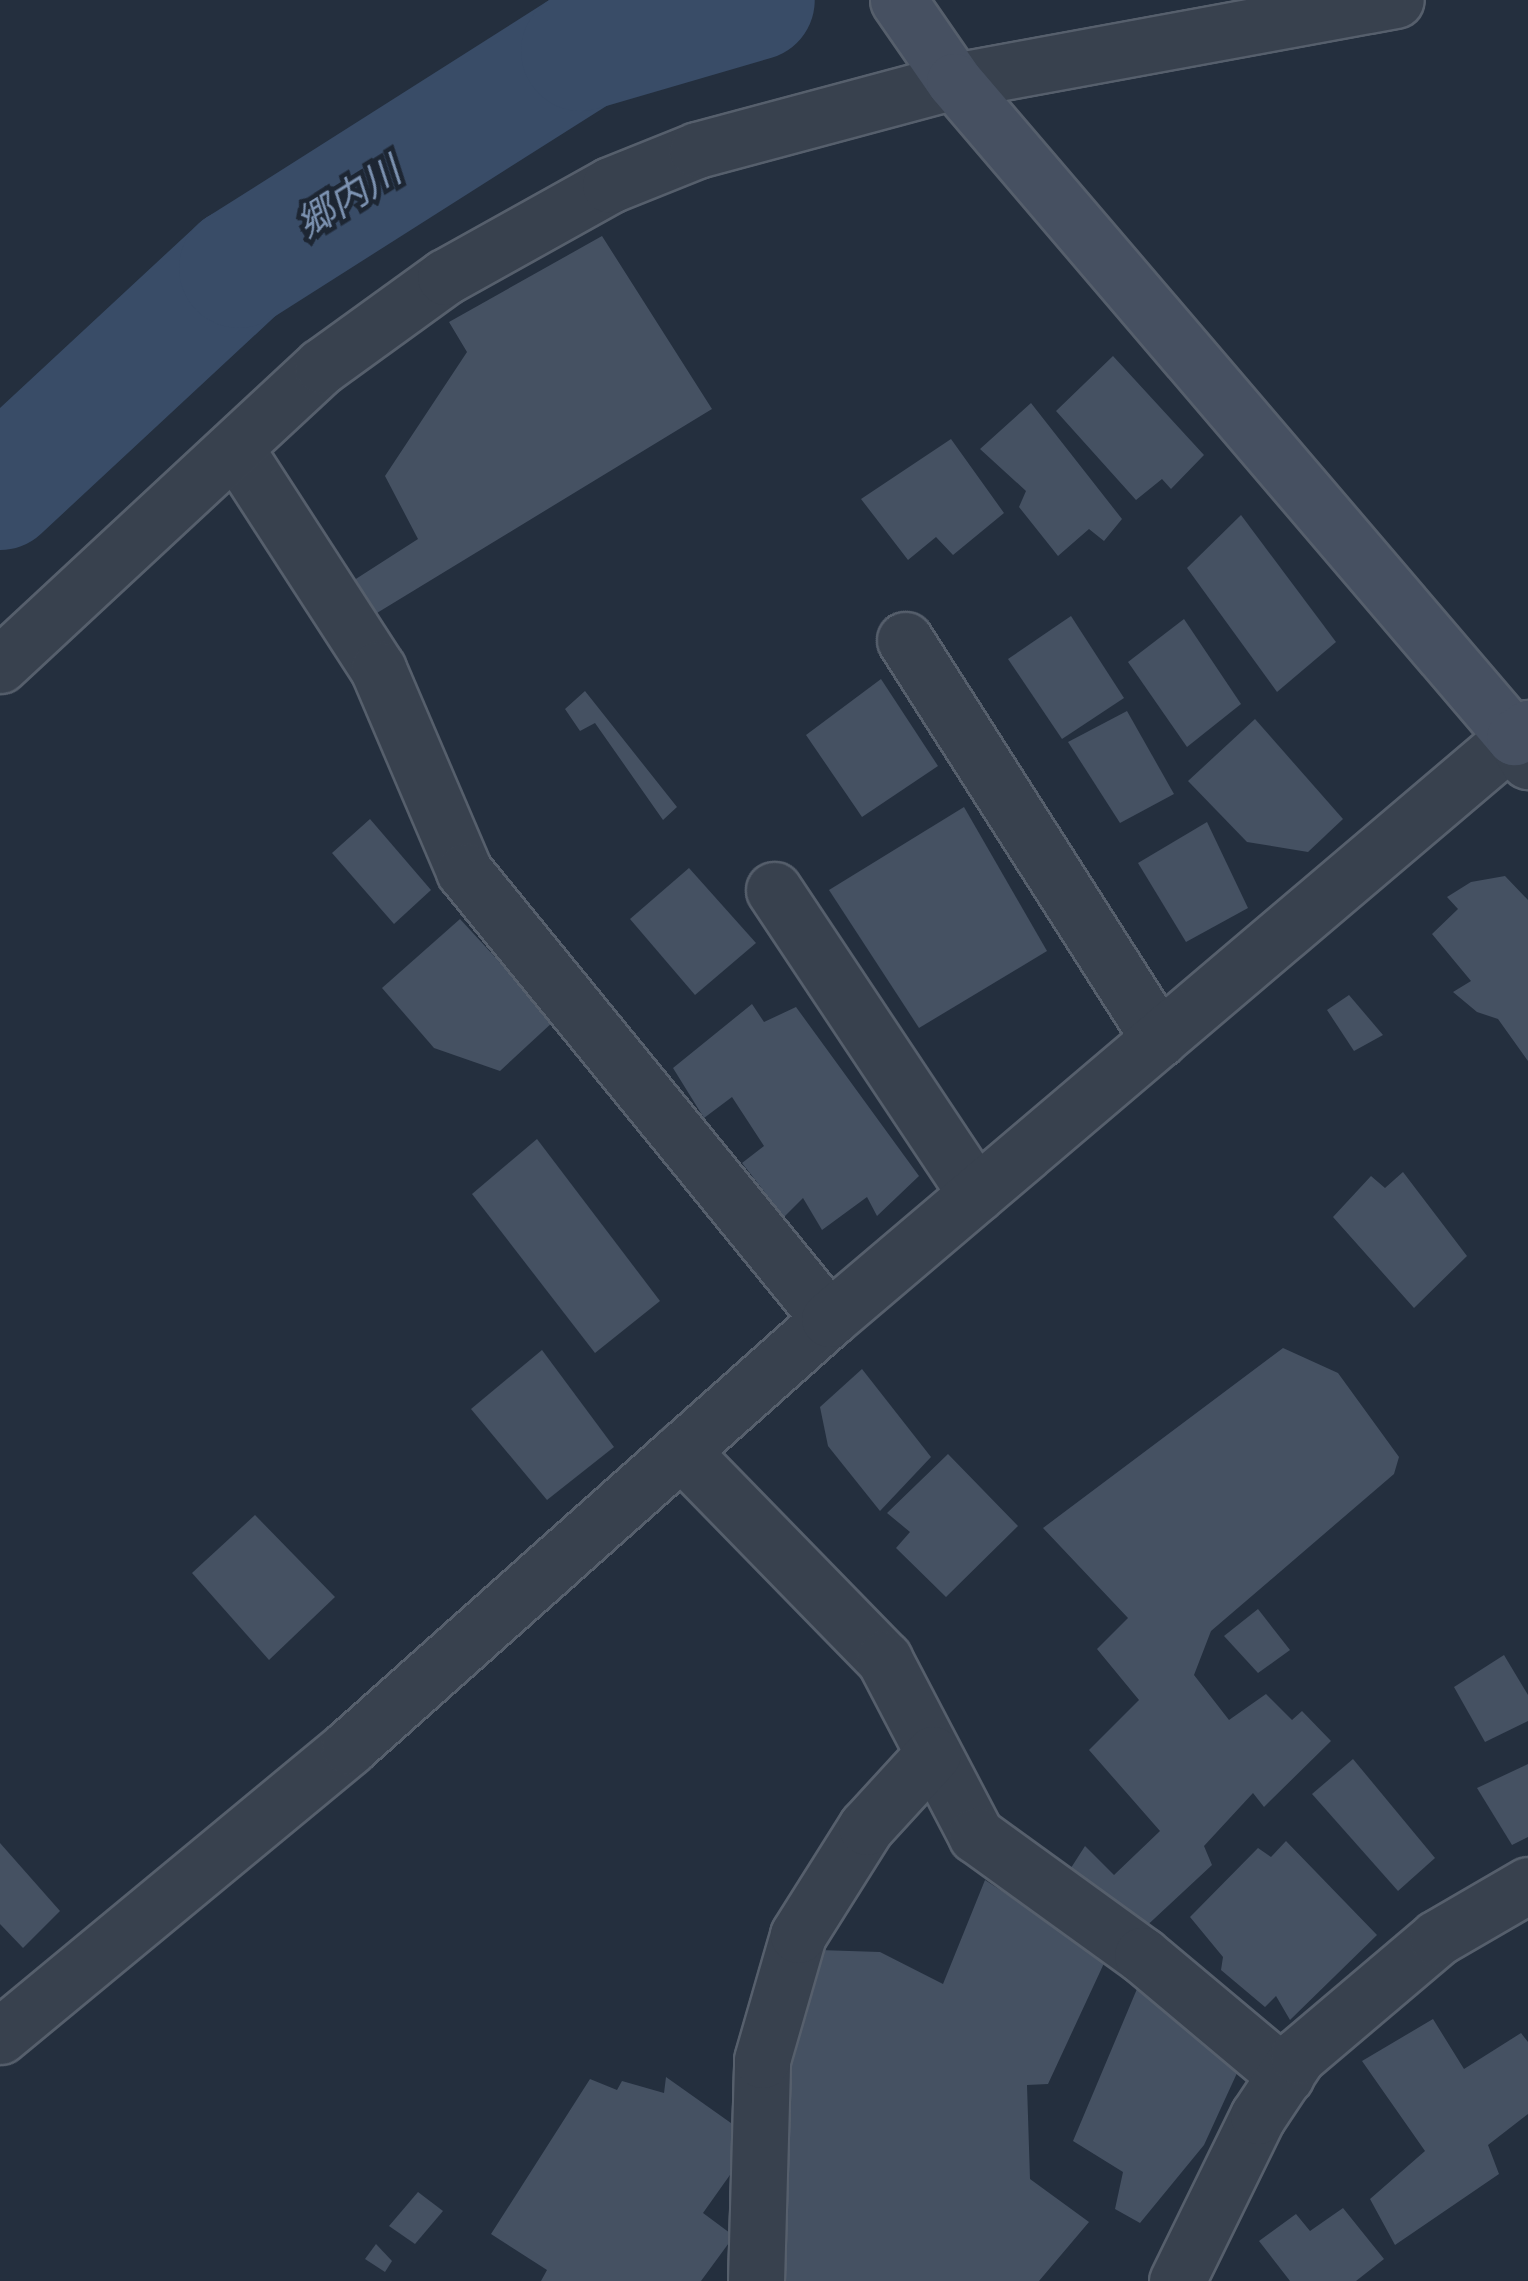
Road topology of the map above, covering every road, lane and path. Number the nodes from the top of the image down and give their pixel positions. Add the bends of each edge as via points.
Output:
1 (898, 0) edge
2 (1396, 0) edge
3 (954, 81) junction
4 (235, 448) junction
5 (904, 640) dead end
6 (0, 665) edge
7 (1523, 742) edge
8 (774, 890) dead end
9 (1159, 1039) junction
10 (976, 1194) junction
11 (829, 1319) junction
12 (681, 1452) junction
13 (933, 1754) junction
14 (1528, 1885) edge
15 (0, 2036) edge
16 (1286, 2076) junction
17 (756, 2281) edge
18 (1177, 2281) edge

1 - 3 street
2 - 3 street
3 - 4 street via 696,150 610,185 445,277 322,366
3 - 7 street
4 - 6 street
4 - 11 street via 378,669 464,870
5 - 9 street
7 - 9 street
8 - 10 street
9 - 10 street
10 - 11 street
11 - 12 street
12 - 13 street via 884,1660
12 - 15 street via 349,1747
13 - 16 street via 976,1835 1142,1955
13 - 17 street via 866,1827 798,1935 762,2060
14 - 16 street via 1437,1938 1298,2056
16 - 18 street via 1258,2116

